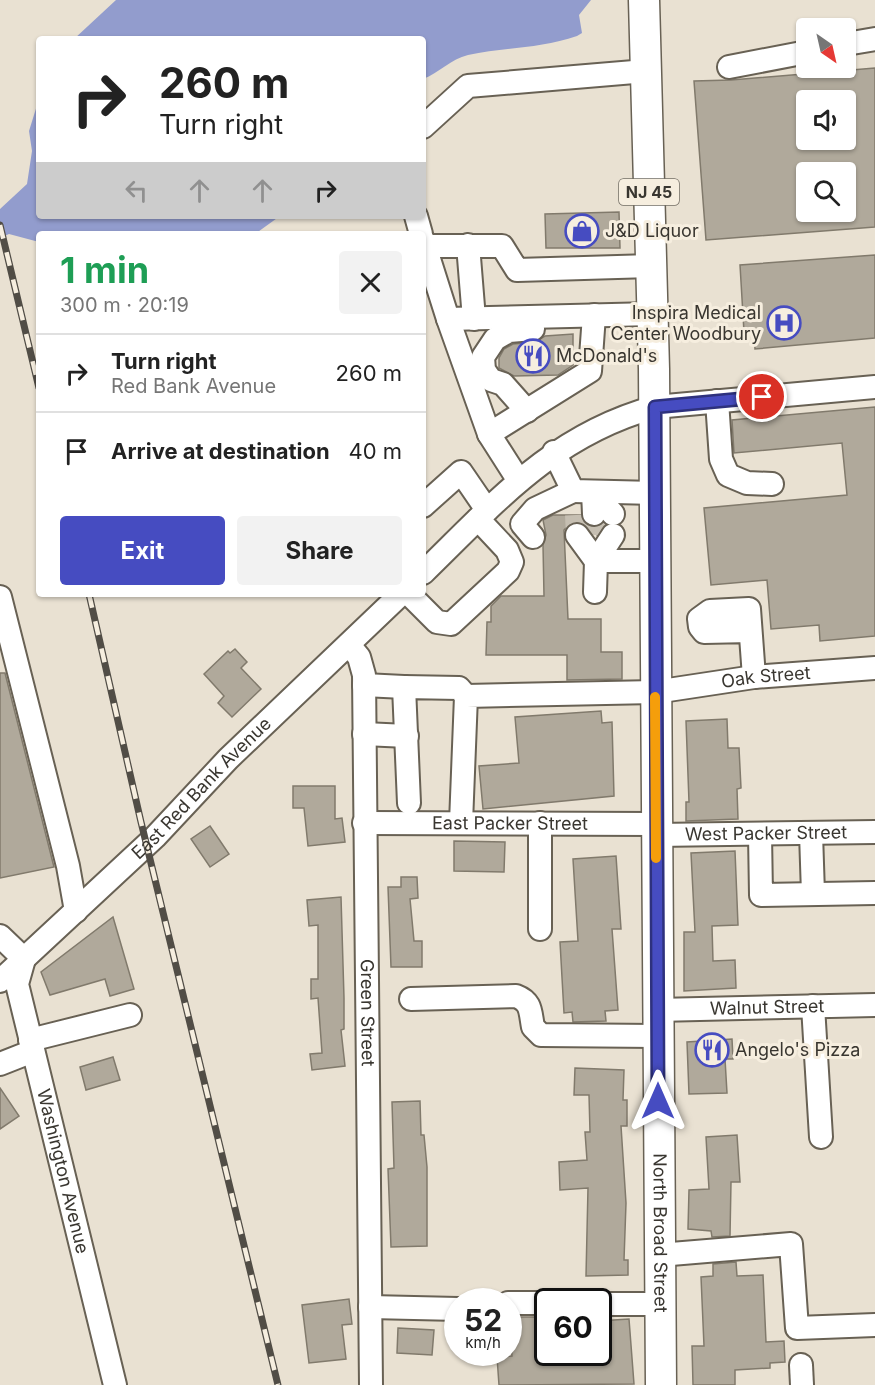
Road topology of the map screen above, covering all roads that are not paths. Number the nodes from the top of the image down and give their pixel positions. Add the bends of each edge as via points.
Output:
1 (644, 7) edge
2 (875, 39) edge
3 (856, 42) edge
4 (796, 54) edge
5 (729, 67) dead end
6 (646, 72) junction
7 (426, 124) edge
8 (426, 240) edge
9 (468, 245) junction
10 (426, 250) edge
11 (651, 266) junction
12 (653, 314) junction
13 (594, 315) junction
14 (570, 316) junction
15 (447, 319) junction
16 (474, 319) junction
17 (875, 387) edge
18 (717, 401) junction
19 (655, 407) junction
20 (526, 411) junction
21 (489, 434) junction
22 (554, 452) junction
23 (519, 481) junction
24 (772, 484) dead end
25 (656, 493) junction
26 (426, 503) edge
27 (483, 515) junction
28 (592, 517) junction
29 (532, 537) dead end
30 (596, 561) junction
31 (655, 561) junction
32 (426, 570) edge
33 (595, 592) dead end
34 (0, 597) edge
35 (398, 597) edge
36 (412, 597) edge
37 (750, 631) dead end
38 (349, 645) junction
39 (875, 668) edge
40 (754, 678) junction
41 (364, 685) junction
42 (405, 687) junction
43 (655, 692) junction
44 (466, 696) junction
45 (364, 734) junction
46 (406, 736) junction
47 (409, 802) dead end
48 (540, 823) junction
49 (364, 824) junction
50 (461, 824) junction
51 (656, 830) junction
52 (875, 832) edge
53 (811, 833) junction
54 (760, 834) junction
55 (875, 893) edge
56 (813, 894) junction
57 (76, 911) junction
58 (540, 928) dead end
59 (0, 936) edge
60 (24, 958) junction
61 (0, 981) edge
62 (411, 999) dead end
63 (875, 1005) edge
64 (813, 1006) junction
65 (130, 1015) dead end
66 (657, 1023) junction
67 (32, 1045) junction
68 (0, 1064) edge
69 (821, 1137) dead end
70 (659, 1255) junction
71 (612, 1304) edge
72 (660, 1304) junction
73 (370, 1307) junction
74 (444, 1309) edge
75 (875, 1325) edge
76 (115, 1385) edge
77 (371, 1385) edge
78 (661, 1385) edge

1 - 6 main road, North Broad Street / NJ 45
2 - 3 street
4 - 5 street
6 - 7 street via 468,86
6 - 11 main road, North Broad Street / NJ 45
8 - 9 street
9 - 11 street via 502,246 517,270
9 - 16 street
10 - 15 street
11 - 12 main road, North Broad Street / NJ 45
12 - 13 street
12 - 19 main road, North Broad Street / NJ 45
13 - 14 street
13 - 20 street via 590,371
14 - 16 street
14 - 20 street via 557,327 509,330 495,339 483,357 484,370 491,380 503,384
15 - 16 street
15 - 21 street
17 - 18 street
18 - 19 street
18 - 24 street via 721,459 728,475 747,483
19 - 22 street via 615,419
19 - 25 main road, North Broad Street / NJ 45
20 - 21 street
21 - 23 street
22 - 23 street
22 - 28 street
23 - 27 street
25 - 28 street
25 - 31 main road, North Broad Street / NJ 45
26 - 27 street via 462,472
27 - 32 street
27 - 36 street via 507,550 512,562 508,571 451,624 437,622
28 - 29 street via 535,509 522,524
28 - 30 street
28 - 30 street
30 - 31 street
30 - 33 street
31 - 43 main road, North Broad Street / NJ 45
34 - 57 street
35 - 38 street, East Red Bank Avenue
37 - 40 street
38 - 41 street, Green Street via 359,657
38 - 57 street, East Red Bank Avenue
39 - 40 street, Oak Street
40 - 43 street, Oak Street
41 - 42 street, Oak Street
41 - 45 street, Green Street
42 - 44 street, Oak Street via 459,688
42 - 46 street
43 - 44 street, Oak Street
43 - 51 main road, North Broad Street / NJ 45
44 - 50 street
45 - 46 street
45 - 49 street, Green Street
46 - 47 street
48 - 50 street, East Packer Street
48 - 51 street, East Packer Street
48 - 58 street
49 - 50 street, East Packer Street
49 - 73 street, Green Street
51 - 54 street, West Packer Street
51 - 66 main road, North Broad Street / NJ 45
52 - 53 street, West Packer Street
53 - 54 street, West Packer Street
53 - 56 street
54 - 56 street via 760,895
55 - 56 street
57 - 60 street, East Red Bank Avenue
59 - 60 street
60 - 61 street, East Red Bank Avenue
60 - 67 street, Washington Avenue via 17,984
62 - 66 street, Walnut Street via 516,996 530,1006 533,1028 542,1035
63 - 64 street, Walnut Street
64 - 66 street, Walnut Street
64 - 69 street
65 - 67 street
66 - 70 main road, North Broad Street / NJ 45
67 - 68 street
67 - 76 street, Washington Avenue
70 - 72 main road, North Broad Street / NJ 45
70 - 75 street via 791,1244 797,1328
71 - 72 street
72 - 78 main road, North Broad Street / NJ 45
73 - 74 street
73 - 77 street, Green Street

